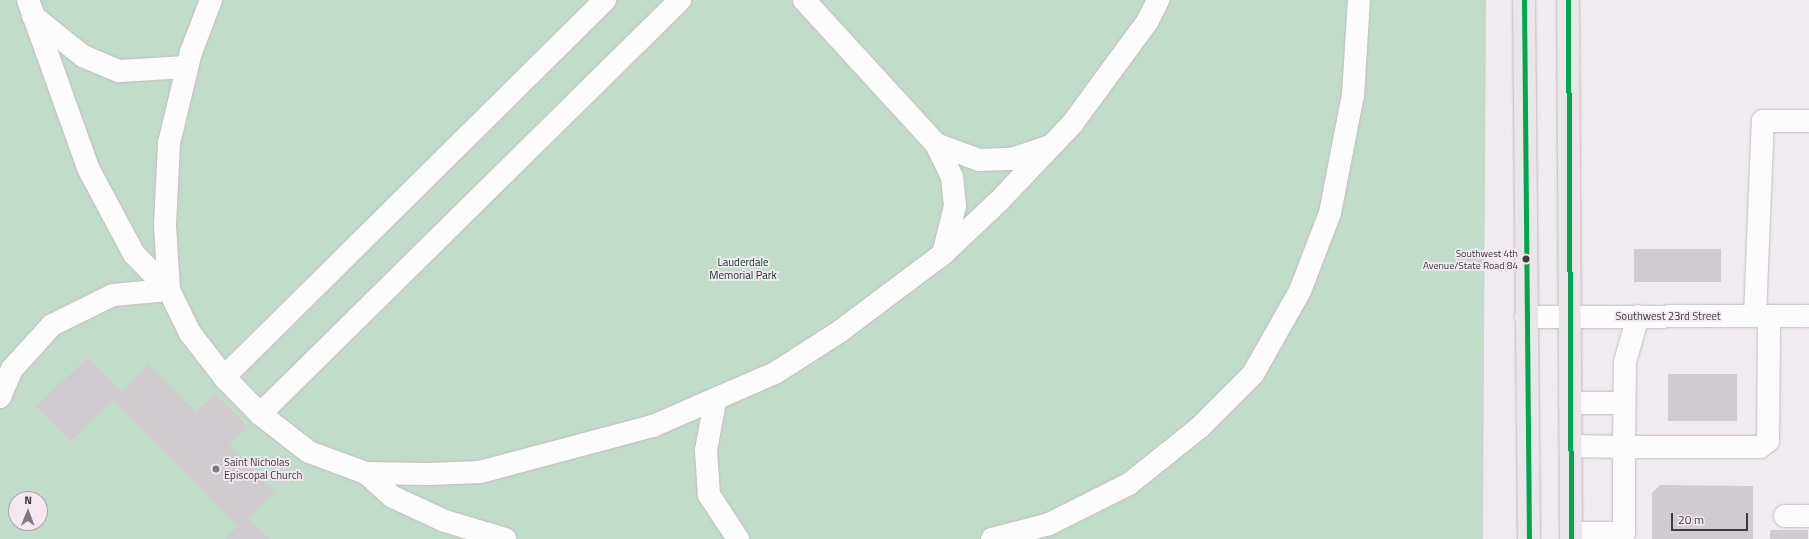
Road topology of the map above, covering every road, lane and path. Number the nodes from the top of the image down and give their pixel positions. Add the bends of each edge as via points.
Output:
1 (211, 0) edge
2 (605, 0) edge
3 (680, 0) edge
4 (804, 0) edge
5 (1158, 0) edge
6 (1359, 0) edge
7 (1524, 0) edge
8 (1568, 0) edge
9 (30, 8) edge
10 (187, 66) junction
11 (1809, 121) edge
12 (936, 144) junction
13 (1052, 146) junction
14 (943, 254) junction
15 (169, 290) junction
16 (1570, 316) junction
17 (1638, 316) junction
18 (1762, 316) junction
19 (1809, 316) edge
20 (1526, 317) junction
21 (224, 378) junction
22 (0, 397) edge
23 (715, 402) junction
24 (1570, 403) junction
25 (1623, 403) junction
26 (260, 414) junction
27 (1571, 446) junction
28 (1624, 447) junction
29 (366, 473) junction
30 (1785, 516) dead end
31 (1809, 516) edge
32 (1571, 536) edge
33 (505, 539) edge
34 (738, 539) edge
35 (992, 539) edge
36 (1529, 539) edge

1 - 10 street
2 - 21 street
3 - 26 street
4 - 12 street
5 - 13 street via 1147,22 1077,118
6 - 35 street via 1353,95 1330,213 1300,291 1253,374 1199,428 1129,484 1048,524
7 - 20 main road
8 - 16 main road
9 - 10 street via 83,56 119,71
9 - 15 street via 88,168 134,254
10 - 15 street via 169,143 165,226
11 - 18 street via 1763,121
12 - 13 street via 979,160 1012,159
12 - 14 street via 952,177 955,206
13 - 14 street
14 - 23 street via 839,332 775,373
15 - 21 street via 190,333
15 - 22 street via 113,295 52,325 12,369
16 - 17 street, Southwest 23rd Street
16 - 20 street, Southwest 23rd Street
16 - 24 main road
17 - 18 street, Southwest 23rd Street
17 - 25 street via 1625,362
18 - 19 street, Southwest 23rd Street
18 - 28 street via 1768,441 1760,447
20 - 36 main road
21 - 26 street
23 - 29 street via 653,426 480,472
23 - 34 street via 706,450 710,495
24 - 25 street
24 - 27 main road
25 - 28 street
26 - 29 street via 309,452
27 - 28 street
27 - 32 main road
28 - 32 street via 1624,533
29 - 33 street via 393,497 445,521
30 - 31 street

